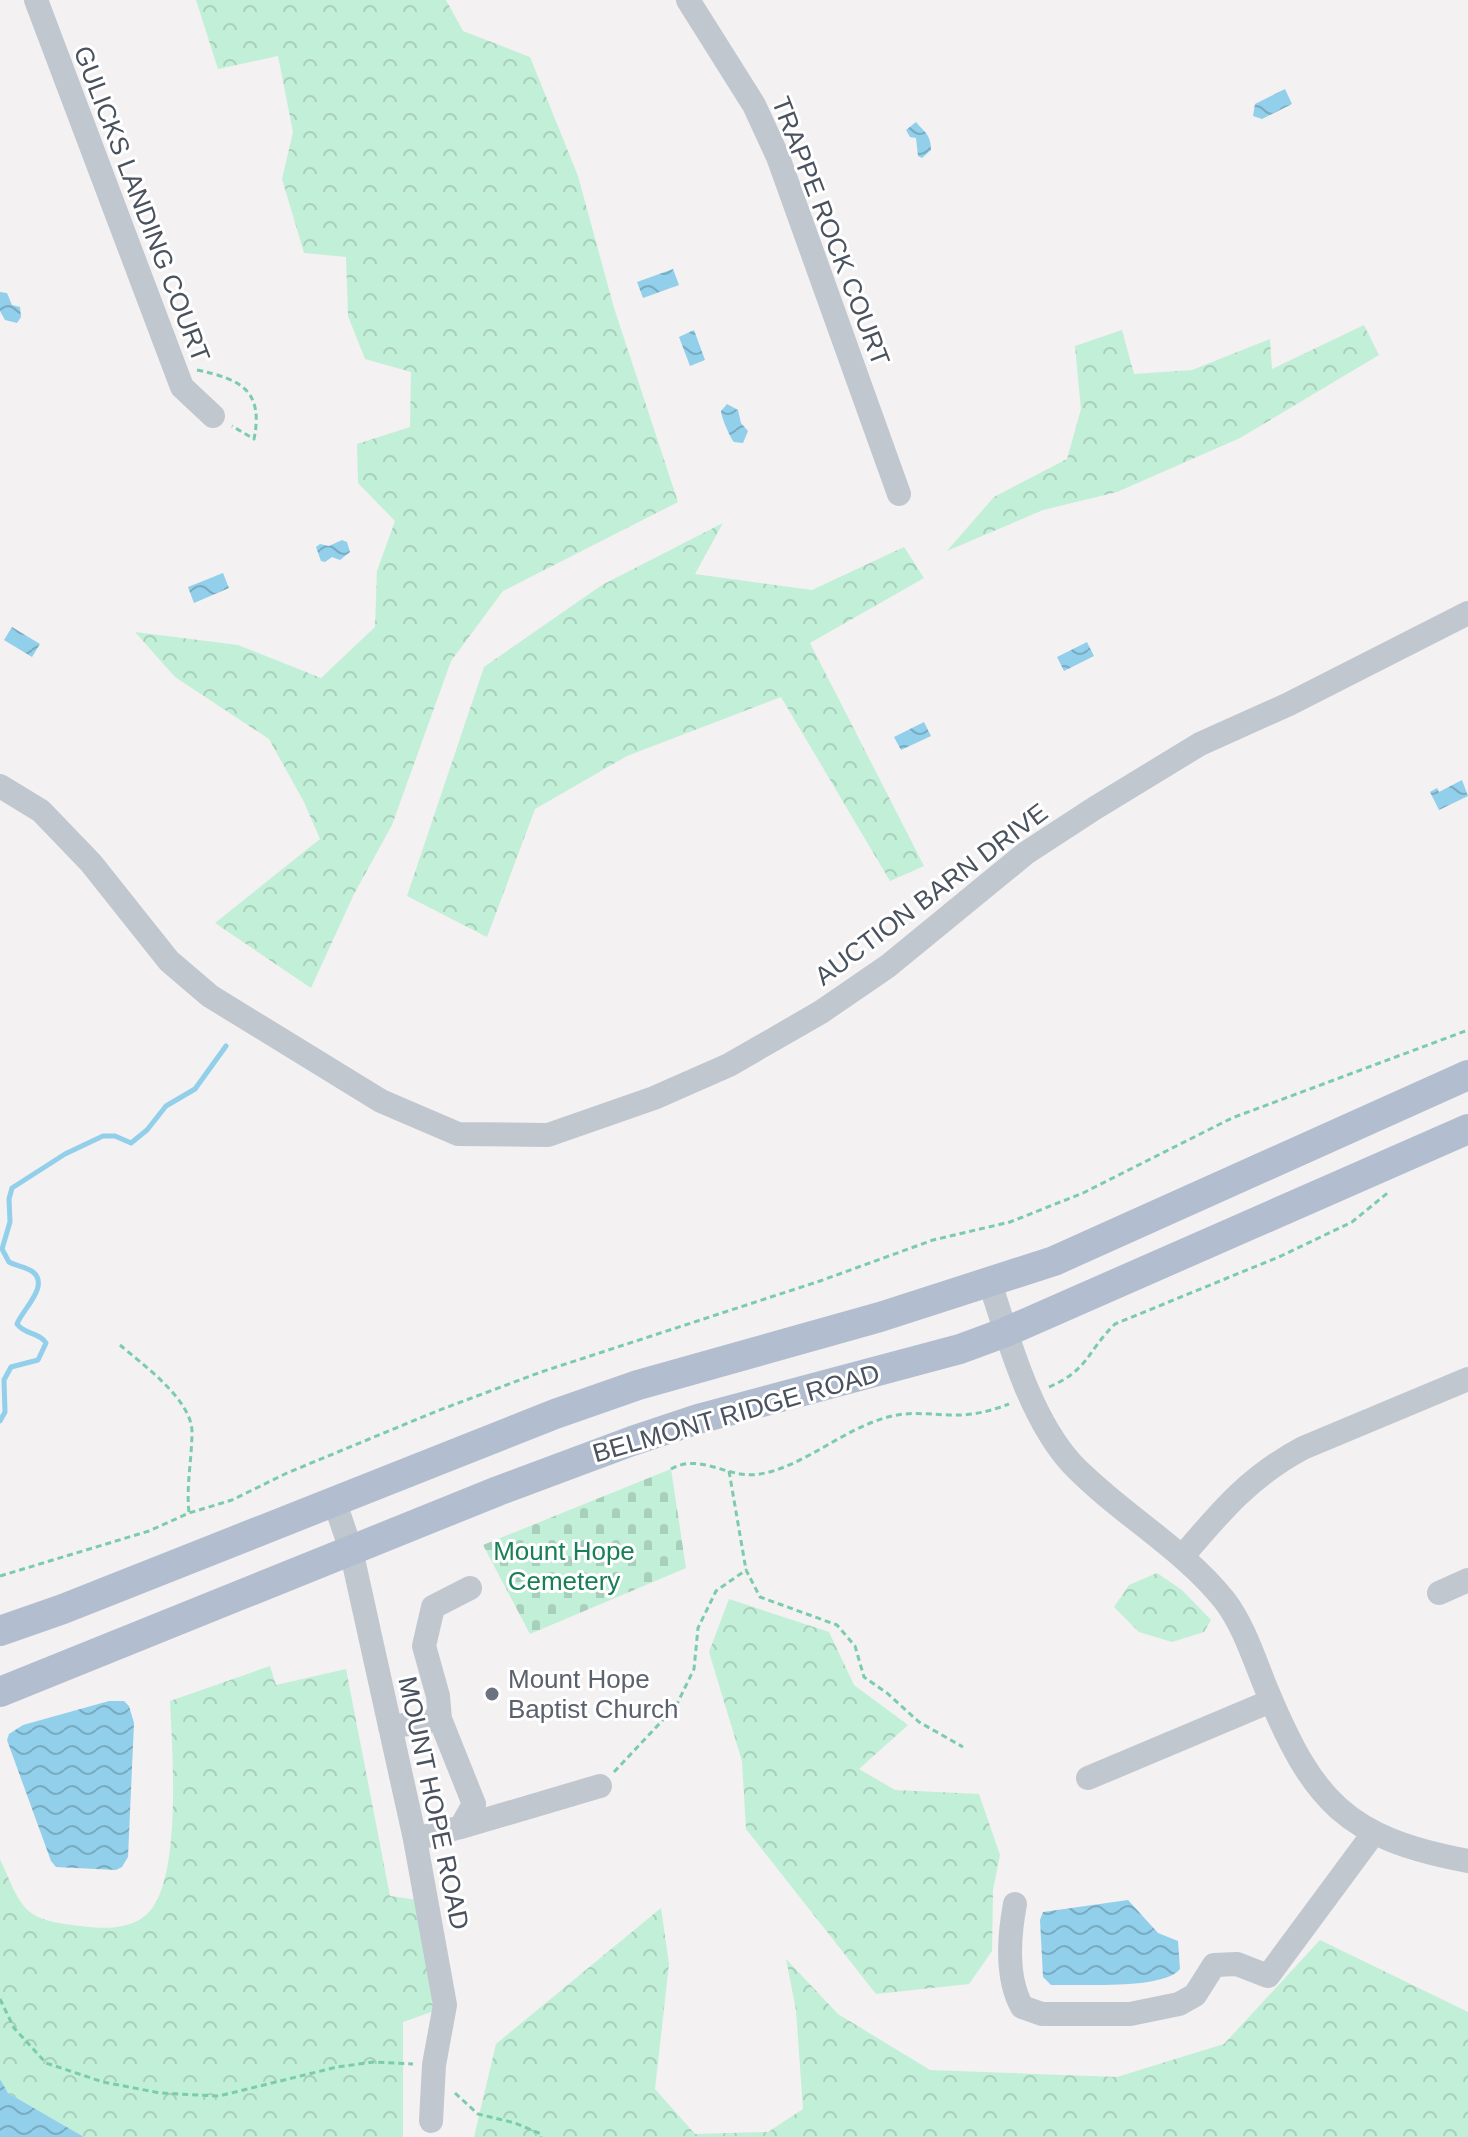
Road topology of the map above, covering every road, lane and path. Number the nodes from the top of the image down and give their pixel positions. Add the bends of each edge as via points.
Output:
1 (36, 0) edge
2 (688, 0) edge
3 (193, 360) dead end
4 (213, 416) joint
5 (899, 494) dead end
6 (1468, 613) edge
7 (0, 786) edge
8 (1468, 1030) edge
9 (1468, 1075) edge
10 (1468, 1129) edge
11 (1400, 1187) dead end
12 (990, 1283) junction
13 (1006, 1332) junction
14 (120, 1345) dead end
15 (1468, 1379) edge
16 (1031, 1395) junction
17 (671, 1469) dead end
18 (729, 1471) junction
19 (334, 1500) junction
20 (189, 1513) junction
21 (351, 1550) junction
22 (1182, 1557) junction
23 (746, 1570) junction
24 (0, 1576) edge
25 (1468, 1580) edge
26 (470, 1588) dead end
27 (1439, 1593) dead end
28 (0, 1631) edge
29 (0, 1692) edge
30 (1271, 1701) junction
31 (440, 1719) junction
32 (390, 1727) junction
33 (963, 1747) dead end
34 (1088, 1778) dead end
35 (600, 1786) joint
36 (461, 1827) junction
37 (1373, 1834) junction
38 (415, 1839) junction
39 (1468, 1861) edge
40 (1015, 1904) dead end
41 (0, 1999) edge
42 (434, 2065) junction
43 (456, 2093) dead end
44 (431, 2121) dead end
45 (541, 2137) edge

1 - 4 street, GULICKS LANDING COURT via 182,387
2 - 5 street, TRAPPE ROCK COURT via 754,105 778,157
3 - 4 path via 197,370 235,380 247,391 257,409 254,439
6 - 7 street, AUCTION BARN DRIVE via 1200,744 1108,800 1026,853 888,966 729,1065 548,1135 458,1134 381,1101 210,996 169,961 91,863 41,811
8 - 20 path via 1232,1118 1083,1193 1010,1222 933,1240 541,1372
9 - 12 main road, BELMONT RIDGE ROAD via 1054,1261
10 - 13 main road, BELMONT RIDGE ROAD
11 - 16 path via 1352,1222 1115,1324 1080,1369
12 - 13 street
12 - 19 main road, BELMONT RIDGE ROAD via 638,1385
13 - 16 street
13 - 21 main road, BELMONT RIDGE ROAD via 698,1419
14 - 20 path via 186,1411 192,1426
15 - 22 street via 1277,1462 1247,1484
16 - 18 path via 984,1413 892,1415 777,1470 756,1475
16 - 22 street via 1071,1462
17 - 18 path via 692,1462
18 - 23 path
19 - 21 street, MOUNT HOPE ROAD
19 - 28 main road, BELMONT RIDGE ROAD
20 - 24 path via 149,1531
21 - 29 main road, BELMONT RIDGE ROAD
21 - 32 street, MOUNT HOPE ROAD
22 - 30 street via 1227,1605
23 - 33 path via 760,1597 837,1625 855,1646 864,1677 919,1722
23 - 35 path via 716,1591 698,1628 694,1669 676,1706
25 - 27 street
26 - 31 street via 433,1607 424,1646
30 - 34 street
30 - 37 street via 1298,1759 1322,1792
31 - 32 street
31 - 36 street via 474,1804
32 - 38 street, MOUNT HOPE ROAD
35 - 36 street
36 - 38 street
37 - 39 street via 1424,1853
37 - 40 street via 1268,1976 1237,1964 1214,1965 1195,1995 1179,2004 1130,2014 1042,2014 1022,2007 1014,1992 1010,1930
38 - 42 street, MOUNT HOPE ROAD via 445,2005
41 - 42 path via 14,2028 46,2063 160,2093 219,2096 374,2062
42 - 44 street, MOUNT HOPE ROAD
43 - 45 path via 478,2114 515,2123

